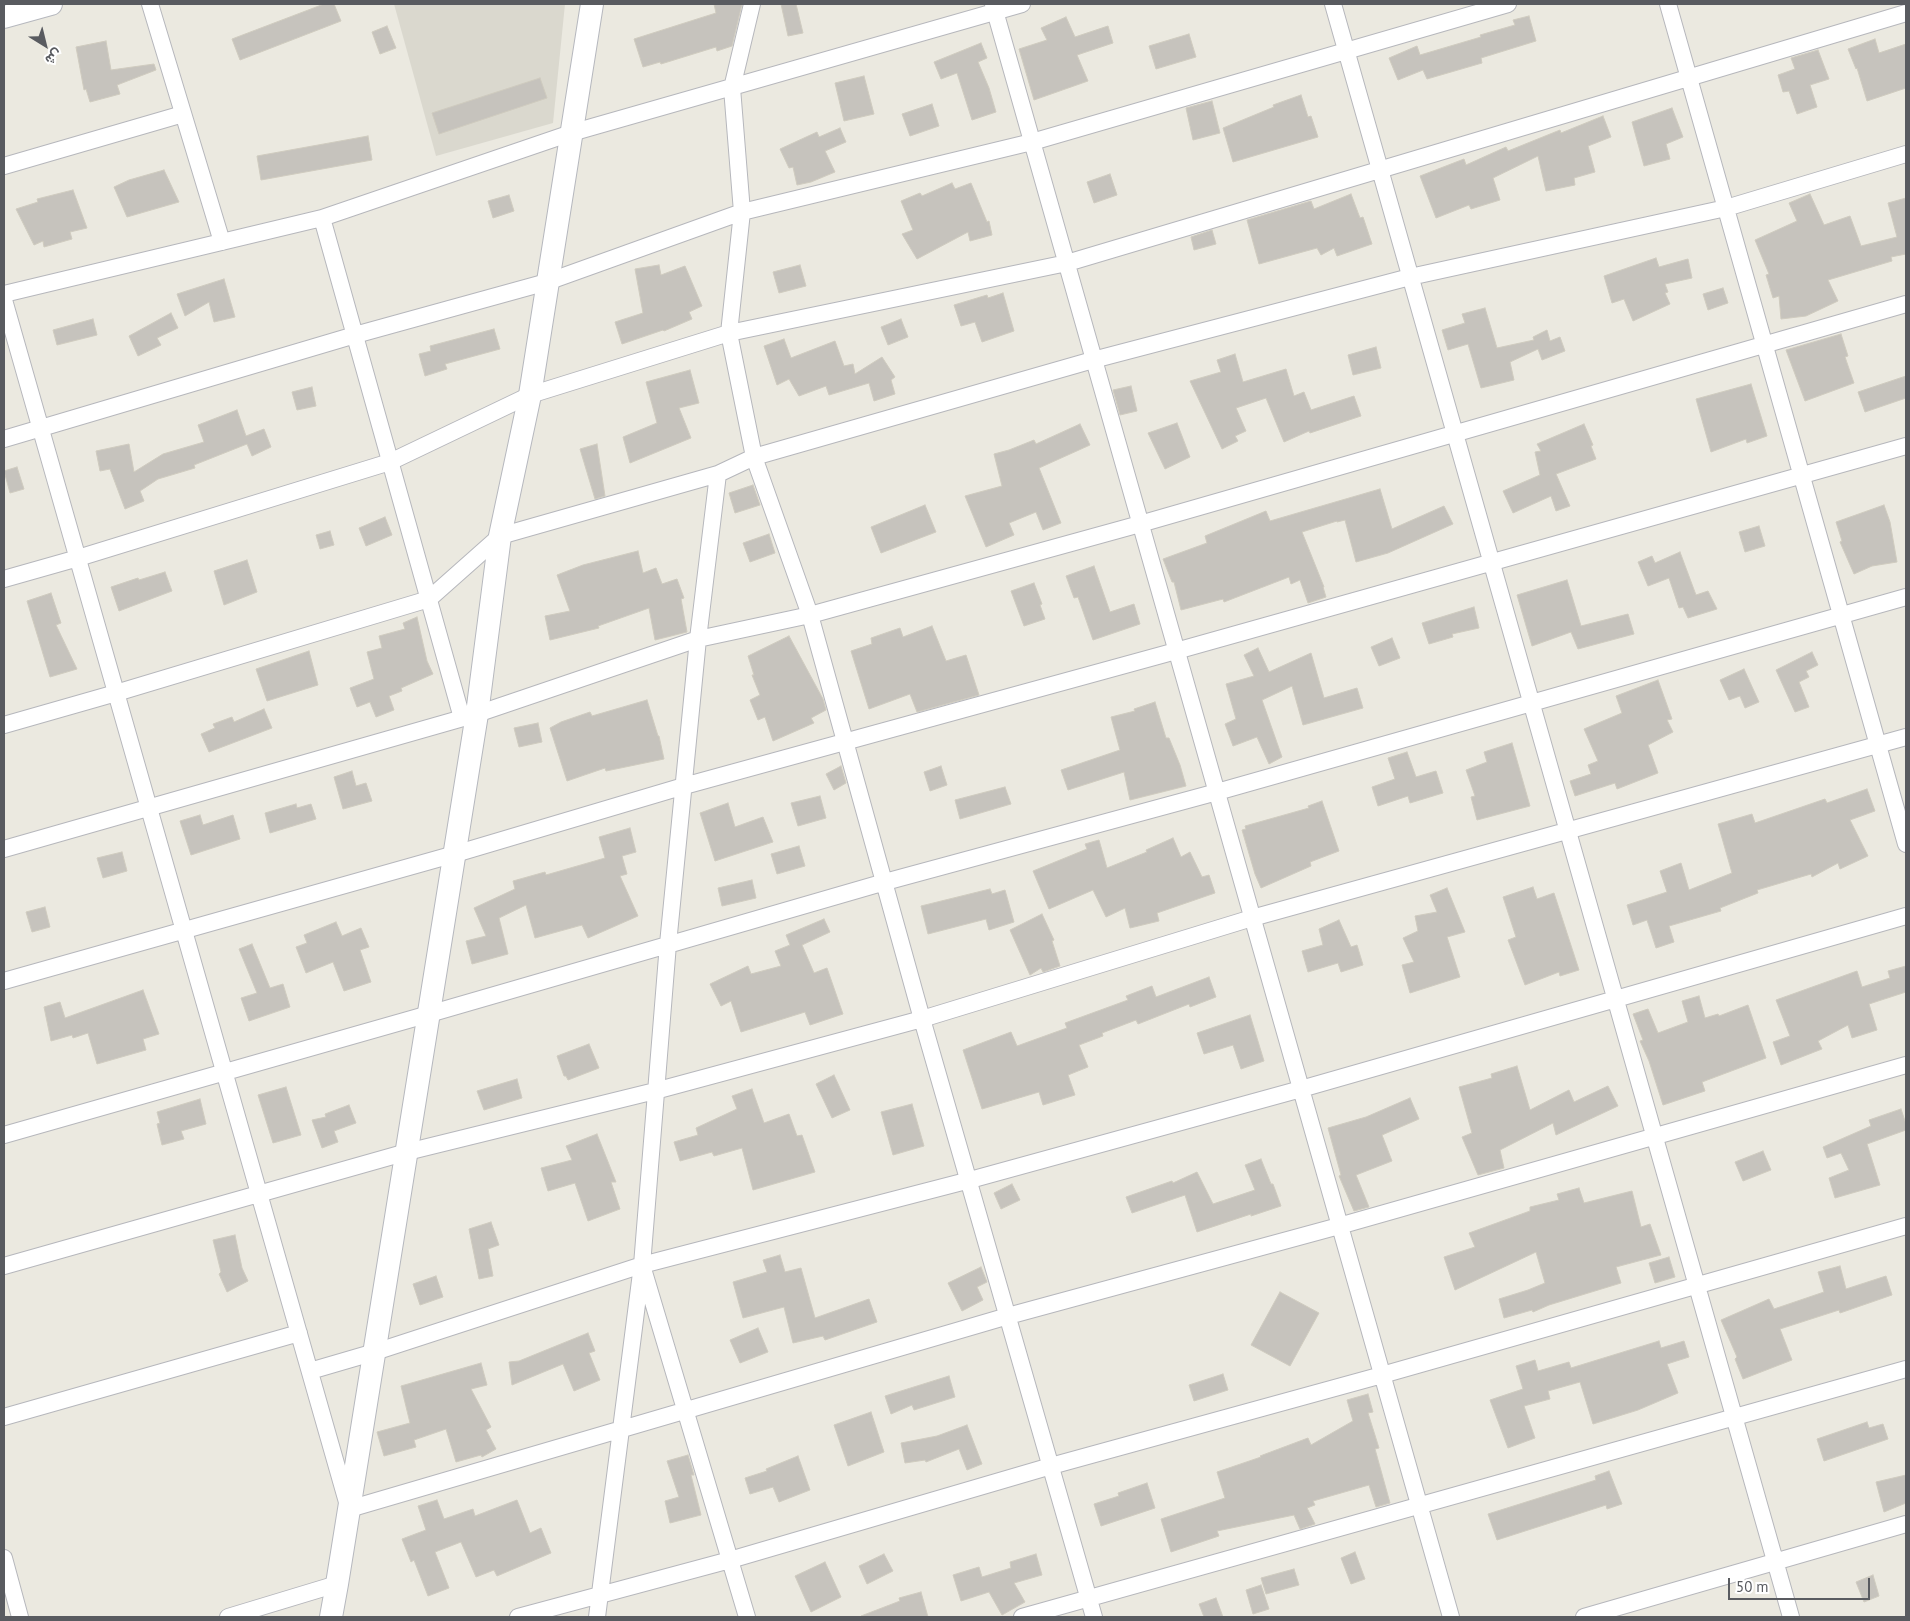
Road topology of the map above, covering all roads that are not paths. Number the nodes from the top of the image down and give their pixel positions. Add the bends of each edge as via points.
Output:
1 (51, 4) edge
2 (150, 4) edge
3 (592, 4) edge
4 (752, 4) edge
5 (1022, 4) edge
6 (1333, 4) edge
7 (1508, 4) edge
8 (1668, 4) edge
9 (994, 8) edge
10 (1906, 13) edge
11 (4, 17) edge
12 (1347, 50) junction
13 (1689, 78) junction
14 (732, 88) junction
15 (183, 114) junction
16 (571, 133) junction
17 (1032, 142) junction
18 (1906, 154) edge
19 (4, 166) edge
20 (1381, 170) junction
21 (1726, 208) junction
22 (742, 212) junction
23 (322, 218) junction
24 (222, 242) junction
25 (1067, 263) junction
26 (1410, 277) junction
27 (547, 282) junction
28 (4, 294) edge
29 (4, 300) edge
30 (1906, 304) edge
31 (729, 333) junction
32 (355, 335) junction
33 (1765, 345) junction
34 (1093, 360) junction
35 (530, 395) junction
36 (40, 428) junction
37 (1455, 433) junction
38 (4, 439) edge
39 (1906, 446) edge
40 (754, 457) junction
41 (390, 462) junction
42 (718, 474) junction
43 (1802, 475) junction
44 (1140, 524) junction
45 (500, 536) junction
46 (78, 558) junction
47 (1492, 562) junction
48 (4, 579) edge
49 (1906, 597) edge
50 (429, 599) junction
51 (810, 615) junction
52 (1841, 616) junction
53 (698, 639) junction
54 (1176, 651) junction
55 (116, 693) junction
56 (1532, 703) junction
57 (470, 716) junction
58 (4, 725) edge
59 (1906, 737) edge
60 (846, 741) junction
61 (1878, 745) junction
62 (684, 786) junction
63 (1217, 792) junction
64 (149, 807) junction
65 (1568, 831) junction
66 (1906, 844) edge
67 (4, 849) edge
68 (455, 854) junction
69 (885, 882) junction
70 (1906, 916) edge
71 (1252, 918) junction
72 (184, 930) junction
73 (668, 944) junction
74 (4, 981) edge
75 (1616, 999) junction
76 (429, 1014) junction
77 (922, 1019) junction
78 (1906, 1065) edge
79 (225, 1072) junction
80 (1301, 1089) junction
81 (655, 1091) junction
82 (4, 1135) edge
83 (1655, 1136) junction
84 (407, 1152) junction
85 (970, 1180) junction
86 (259, 1193) junction
87 (1339, 1226) junction
88 (1906, 1226) edge
89 (642, 1265) junction
90 (4, 1266) edge
91 (1697, 1286) junction
92 (1008, 1316) junction
93 (299, 1333) junction
94 (375, 1352) junction
95 (1906, 1369) edge
96 (310, 1371) junction
97 (1382, 1375) junction
98 (685, 1411) junction
99 (4, 1417) edge
100 (1734, 1418) junction
101 (621, 1430) junction
102 (1051, 1466) junction
103 (1419, 1507) junction
104 (350, 1509) junction
105 (1906, 1524) edge
106 (4, 1558) edge
107 (730, 1560) junction
108 (1775, 1562) junction
109 (337, 1584) junction
110 (600, 1595) junction
111 (1088, 1598) junction
112 (20, 1617) edge
113 (228, 1617) edge
114 (331, 1617) edge
115 (518, 1617) edge
116 (597, 1617) edge
117 (747, 1617) edge
118 (1022, 1617) edge
119 (1094, 1617) edge
120 (1450, 1617) edge
121 (1584, 1617) edge
122 (1791, 1617) edge

1 - 11 street
2 - 15 street
3 - 16 street
4 - 14 street
5 - 9 street
6 - 12 street
7 - 12 street
8 - 13 street
9 - 14 street
9 - 17 street
10 - 13 street
12 - 17 street
12 - 20 street
13 - 20 street
13 - 21 street
14 - 16 street
14 - 22 street
15 - 19 street
15 - 24 street
16 - 23 street
16 - 27 street
17 - 22 street
17 - 25 street
18 - 21 street
20 - 25 street
20 - 26 street
21 - 26 street
21 - 33 street
22 - 27 street
22 - 31 street
23 - 24 street
23 - 32 street
24 - 28 street
25 - 31 street
25 - 34 street
26 - 34 street
26 - 37 street
27 - 32 street
27 - 35 street
29 - 36 street
30 - 33 street
31 - 35 street
31 - 40 street
32 - 36 street
32 - 41 street
33 - 37 street
33 - 43 street
34 - 40 street
34 - 44 street
35 - 41 street
35 - 45 street
36 - 38 street
36 - 46 street
37 - 44 street
37 - 47 street
39 - 43 street
40 - 42 street
40 - 51 street
41 - 46 street
41 - 50 street
42 - 45 street
42 - 53 street
43 - 47 street
43 - 52 street
44 - 51 street
44 - 54 street
45 - 50 street
45 - 57 street
46 - 48 street
46 - 55 street
47 - 54 street
47 - 56 street
49 - 52 street
50 - 55 street
50 - 57 street
51 - 53 street
51 - 60 street
52 - 56 street
52 - 61 street
53 - 57 street
53 - 62 street
54 - 60 street
54 - 63 street
55 - 58 street
55 - 64 street
56 - 63 street
56 - 65 street
57 - 64 street
57 - 68 street
59 - 61 street
60 - 62 street
60 - 69 street
61 - 65 street
61 - 66 street
62 - 68 street
62 - 73 street
63 - 69 street
63 - 71 street
64 - 67 street
64 - 72 street
65 - 71 street
65 - 75 street
68 - 72 street
68 - 76 street
69 - 73 street
69 - 77 street
70 - 75 street
71 - 77 street
71 - 80 street
72 - 74 street
72 - 79 street
73 - 76 street
73 - 81 street
75 - 80 street
75 - 83 street
76 - 79 street
76 - 84 street
77 - 81 street
77 - 85 street
78 - 83 street
79 - 82 street
79 - 86 street
80 - 85 street
80 - 87 street
81 - 84 street
81 - 89 street
83 - 87 street
83 - 91 street
84 - 86 street
84 - 94 street
85 - 89 street
85 - 92 street
86 - 90 street
86 - 93 street
87 - 92 street
87 - 97 street
88 - 91 street
89 - 94 street
89 - 98 street
89 - 101 street
91 - 97 street
91 - 100 street
92 - 98 street
92 - 102 street
93 - 96 street
93 - 99 street
94 - 96 street
94 - 104 street
95 - 100 street
96 - 104 street
97 - 102 street
97 - 103 street
98 - 101 street
98 - 107 street
100 - 103 street
100 - 108 street
101 - 104 street
101 - 110 street
102 - 107 street
102 - 111 street
103 - 111 street
103 - 120 street
104 - 109 street
105 - 108 street
106 - 112 street
107 - 110 street
107 - 117 street
108 - 121 street
108 - 122 street
109 - 113 street
109 - 114 street
110 - 115 street
110 - 116 street
111 - 118 street
111 - 119 street

